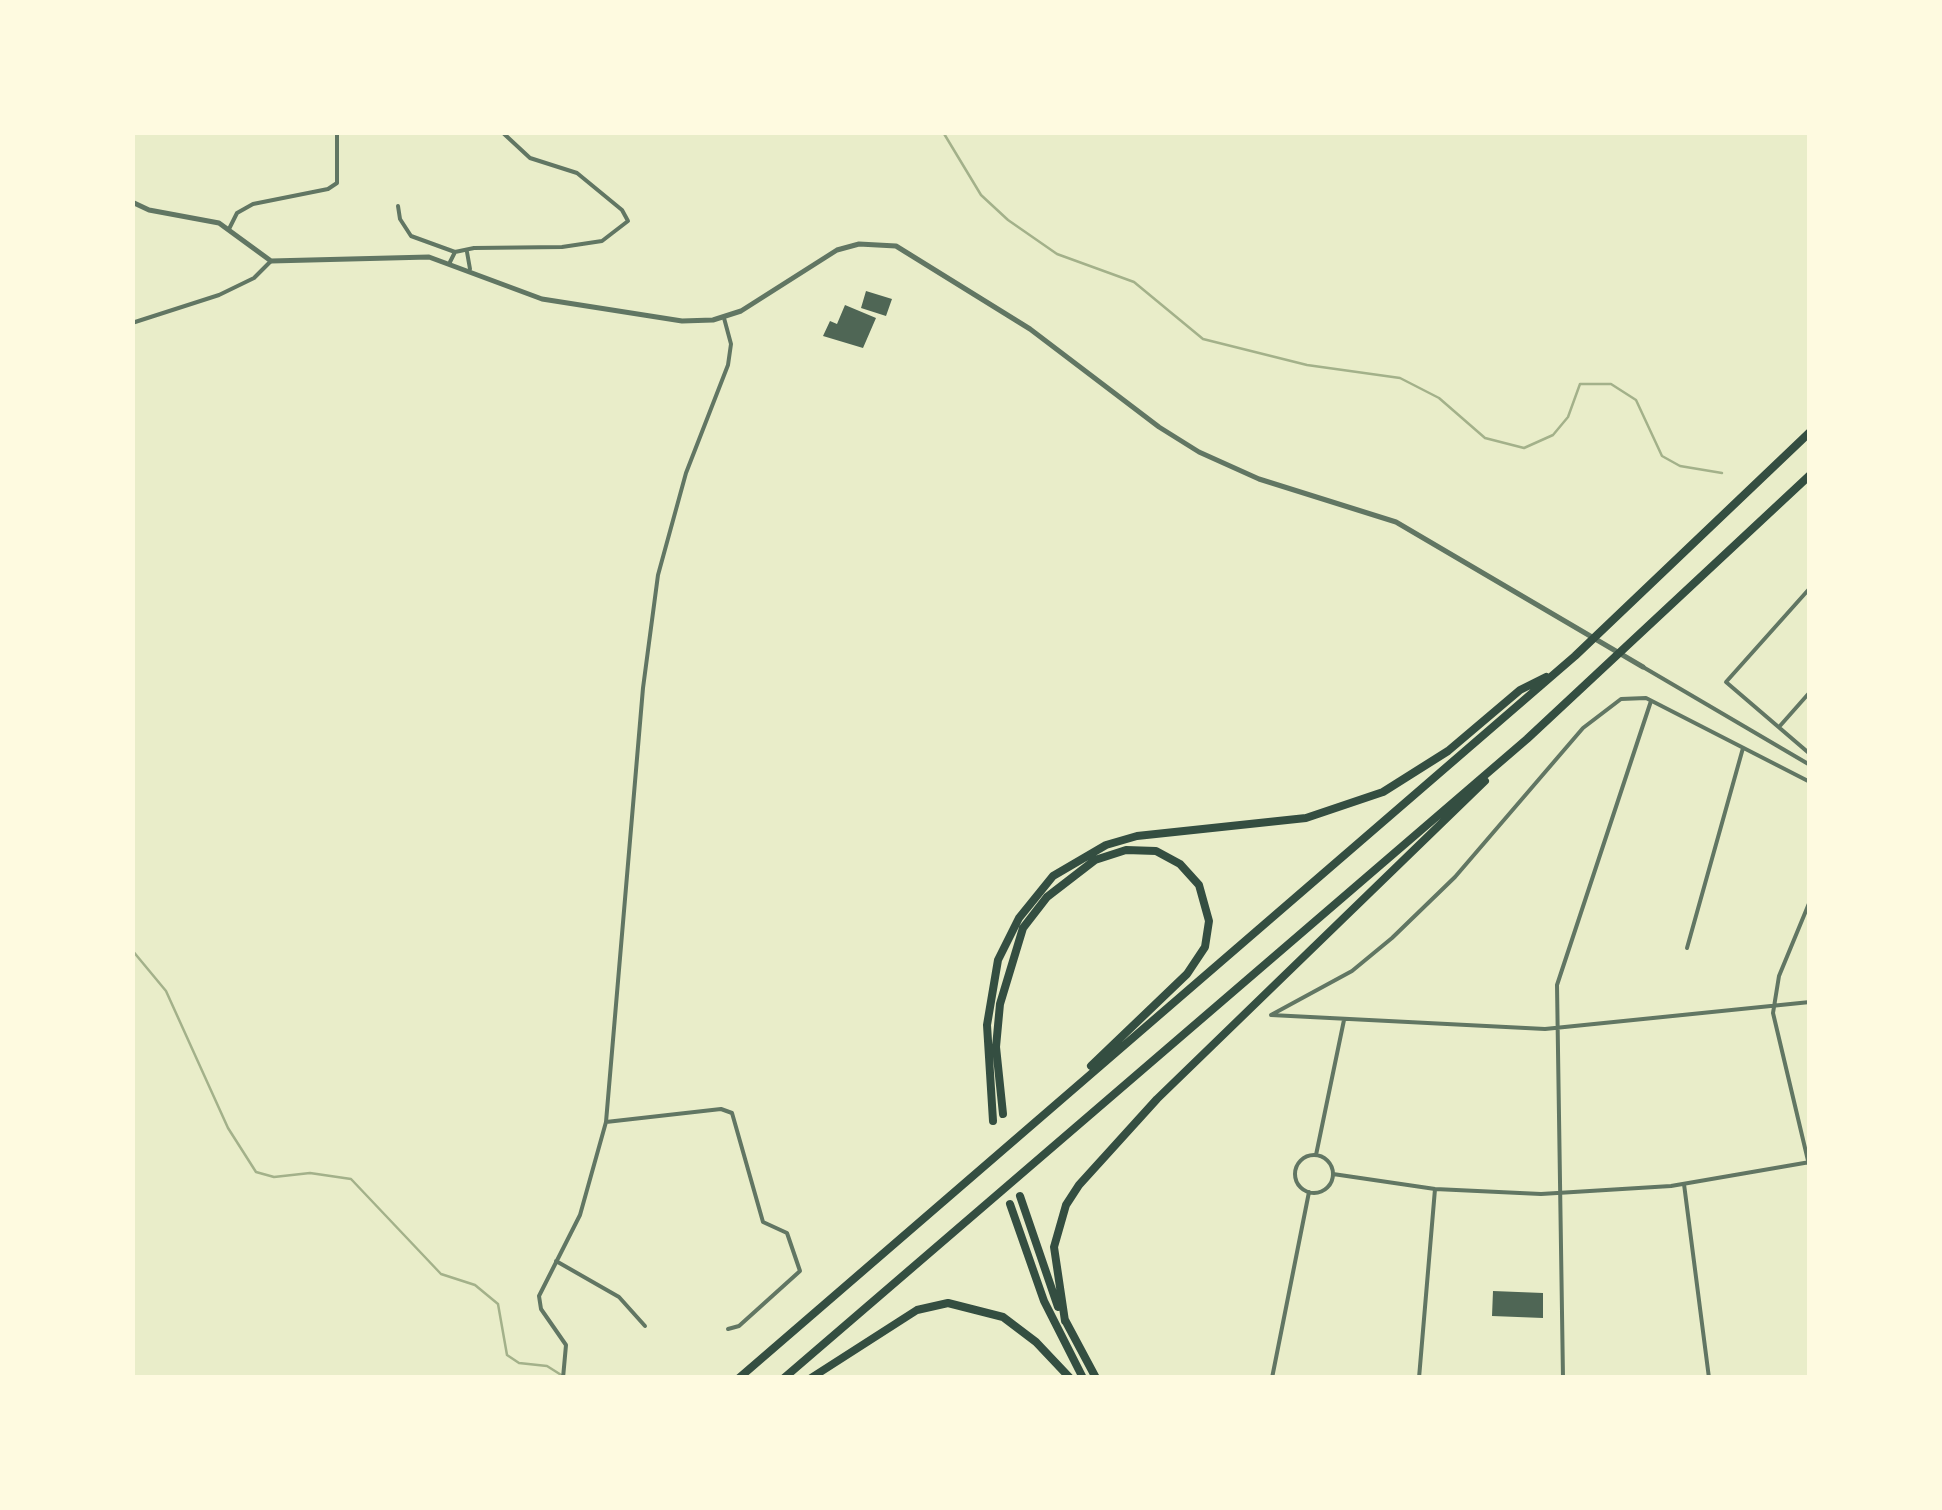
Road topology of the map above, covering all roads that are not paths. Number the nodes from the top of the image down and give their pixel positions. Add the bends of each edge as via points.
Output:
1 (337, 132) edge
2 (502, 132) edge
3 (132, 202) edge
4 (398, 206) dead end
5 (229, 229) junction
6 (455, 252) junction
7 (466, 252) junction
8 (272, 260) junction
9 (450, 262) junction
10 (470, 269) junction
11 (724, 318) junction
12 (132, 323) edge
13 (1810, 432) edge
14 (1810, 475) edge
15 (1810, 588) edge
16 (1643, 666) joint
17 (1559, 670) junction
18 (1810, 692) edge
19 (1648, 700) junction
20 (1778, 728) junction
21 (1526, 738) junction
22 (1744, 748) junction
23 (1810, 754) edge
24 (1810, 765) edge
25 (1810, 782) edge
26 (1810, 901) edge
27 (1687, 948) dead end
28 (1810, 1002) edge
29 (1774, 1005) junction
30 (1344, 1020) junction
31 (1557, 1028) junction
32 (1053, 1104) junction
33 (1003, 1114) dead end
34 (993, 1121) dead end
35 (606, 1122) junction
36 (1316, 1154) junction
37 (1809, 1162) edge
38 (1810, 1169) edge
39 (1334, 1174) junction
40 (1684, 1184) junction
41 (1435, 1190) junction
42 (1309, 1192) junction
43 (1560, 1193) junction
44 (1020, 1196) dead end
45 (1010, 1204) dead end
46 (556, 1261) junction
47 (1065, 1321) junction
48 (646, 1326) dead end
49 (728, 1329) dead end
50 (563, 1378) edge
51 (739, 1378) edge
52 (784, 1378) edge
53 (811, 1378) edge
54 (1070, 1378) edge
55 (1083, 1378) edge
56 (1096, 1378) edge
57 (1272, 1378) edge
58 (1419, 1378) edge
59 (1563, 1378) edge
60 (1709, 1378) edge

1 - 5 street via 337,182 252,204
2 - 7 street via 530,158 578,173 628,221 602,241
3 - 5 street
4 - 6 street via 411,236
5 - 8 street
6 - 7 street
6 - 9 street
7 - 10 street
8 - 9 street via 413,255
8 - 12 street via 254,278 219,295
9 - 10 street
10 - 11 street via 552,301 682,320
11 - 16 street via 837,250 896,246 979,294 1199,452 1259,479 1396,522
11 - 35 street via 728,365 686,473 658,575
13 - 17 highway
14 - 21 highway
15 - 20 street via 1726,682
16 - 24 street
17 - 32 highway
17 - 34 highway via 1520,690 1384,792 1306,818 1137,836 1053,876 1018,918 998,960 987,1024
18 - 20 street
19 - 22 street
19 - 30 street via 1621,699 1583,728 1392,938 1352,971 1271,1015
19 - 31 street via 1558,985
20 - 23 street
21 - 47 highway via 1415,854 1171,1086 1079,1186 1054,1247
21 - 52 highway
22 - 25 street
22 - 27 street
26 - 29 street
28 - 29 street
29 - 31 street
29 - 37 street
30 - 31 street
30 - 36 street
31 - 43 street
32 - 33 highway via 1187,974 1205,947 1209,922 1199,885 1168,856 1126,850 1096,860 1047,897 1023,928 1000,1004 996,1046
32 - 51 highway
35 - 46 street via 580,1215
35 - 49 street via 722,1108 732,1113 763,1222 787,1233 800,1271
36 - 39 street
36 - 42 street via 1296,1167 1296,1179
37 - 38 street
37 - 40 street
39 - 41 street
39 - 42 street via 1326,1189
40 - 43 street
40 - 60 street
41 - 43 street
41 - 58 street
42 - 57 street
43 - 59 street
44 - 47 highway
45 - 55 highway via 1044,1301
46 - 48 street via 619,1297
46 - 50 street via 539,1301 566,1346
47 - 56 highway
53 - 54 highway via 917,1310 948,1302 1003,1317

